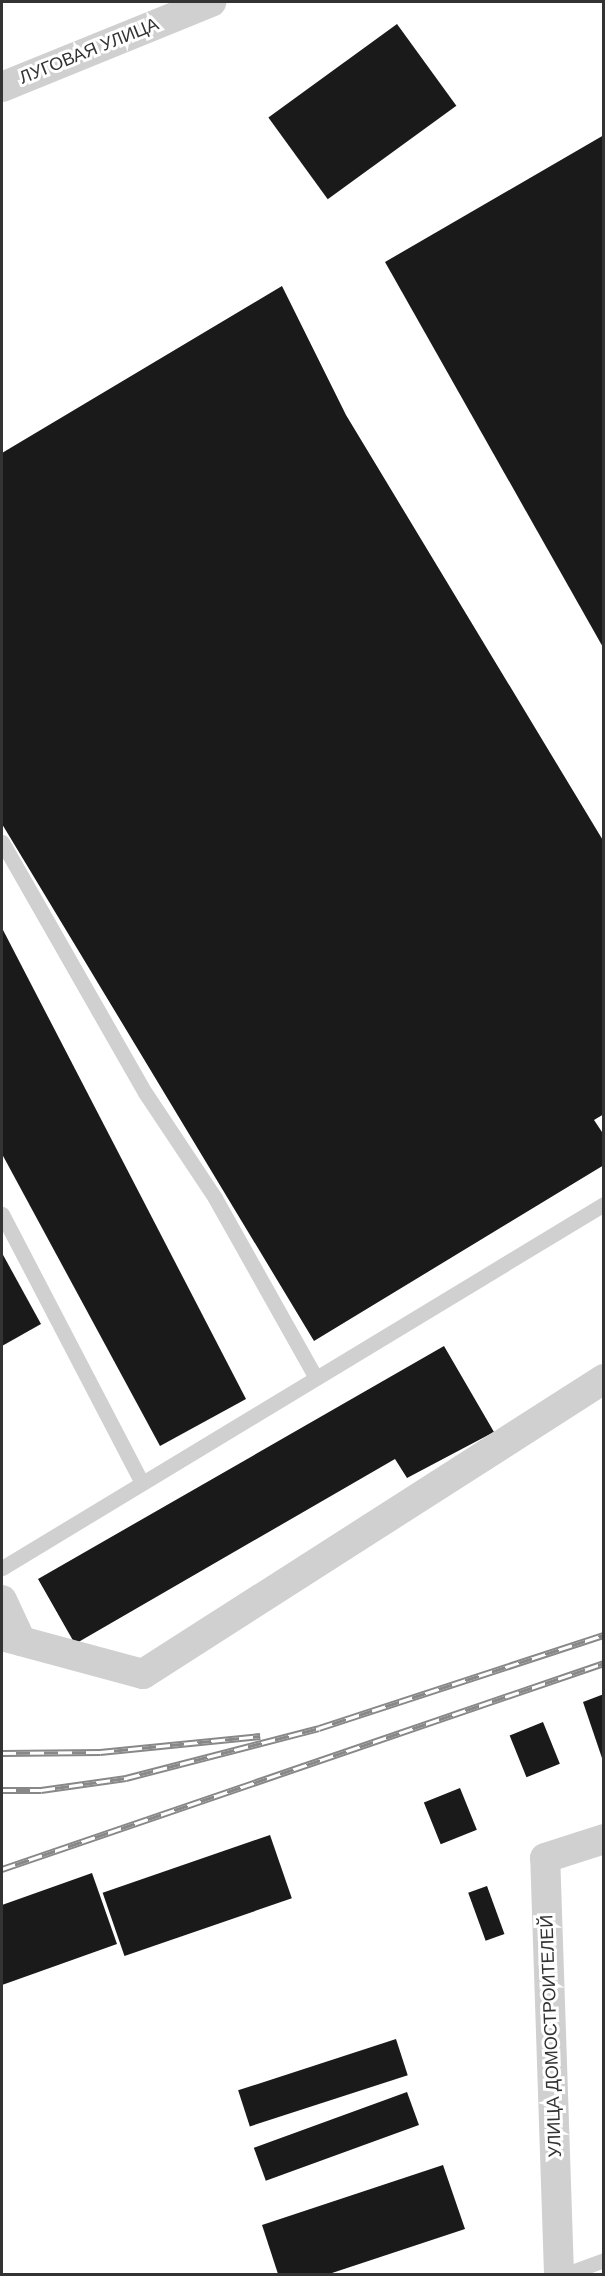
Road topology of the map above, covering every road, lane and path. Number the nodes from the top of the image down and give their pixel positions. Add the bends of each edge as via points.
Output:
1 (211, 2) edge
2 (2, 87) edge
3 (2, 842) edge
4 (603, 1204) edge
5 (2, 1214) edge
6 (316, 1378) junction
7 (603, 1379) edge
8 (142, 1483) junction
9 (2, 1568) edge
10 (2, 1599) edge
11 (11, 1639) edge
12 (603, 1839) edge
13 (603, 2260) edge
14 (559, 2274) edge
15 (566, 2274) edge

1 - 2 street, ЛУГОВАЯ УЛИЦА
3 - 6 lane via 146,1094 215,1197
4 - 6 lane
5 - 8 lane
6 - 8 lane
7 - 11 street via 143,1674
8 - 9 lane
10 - 11 street
12 - 14 street, УЛИЦА ДОМОСТРОИТЕЛЕЙ via 545,1858
13 - 15 lane

